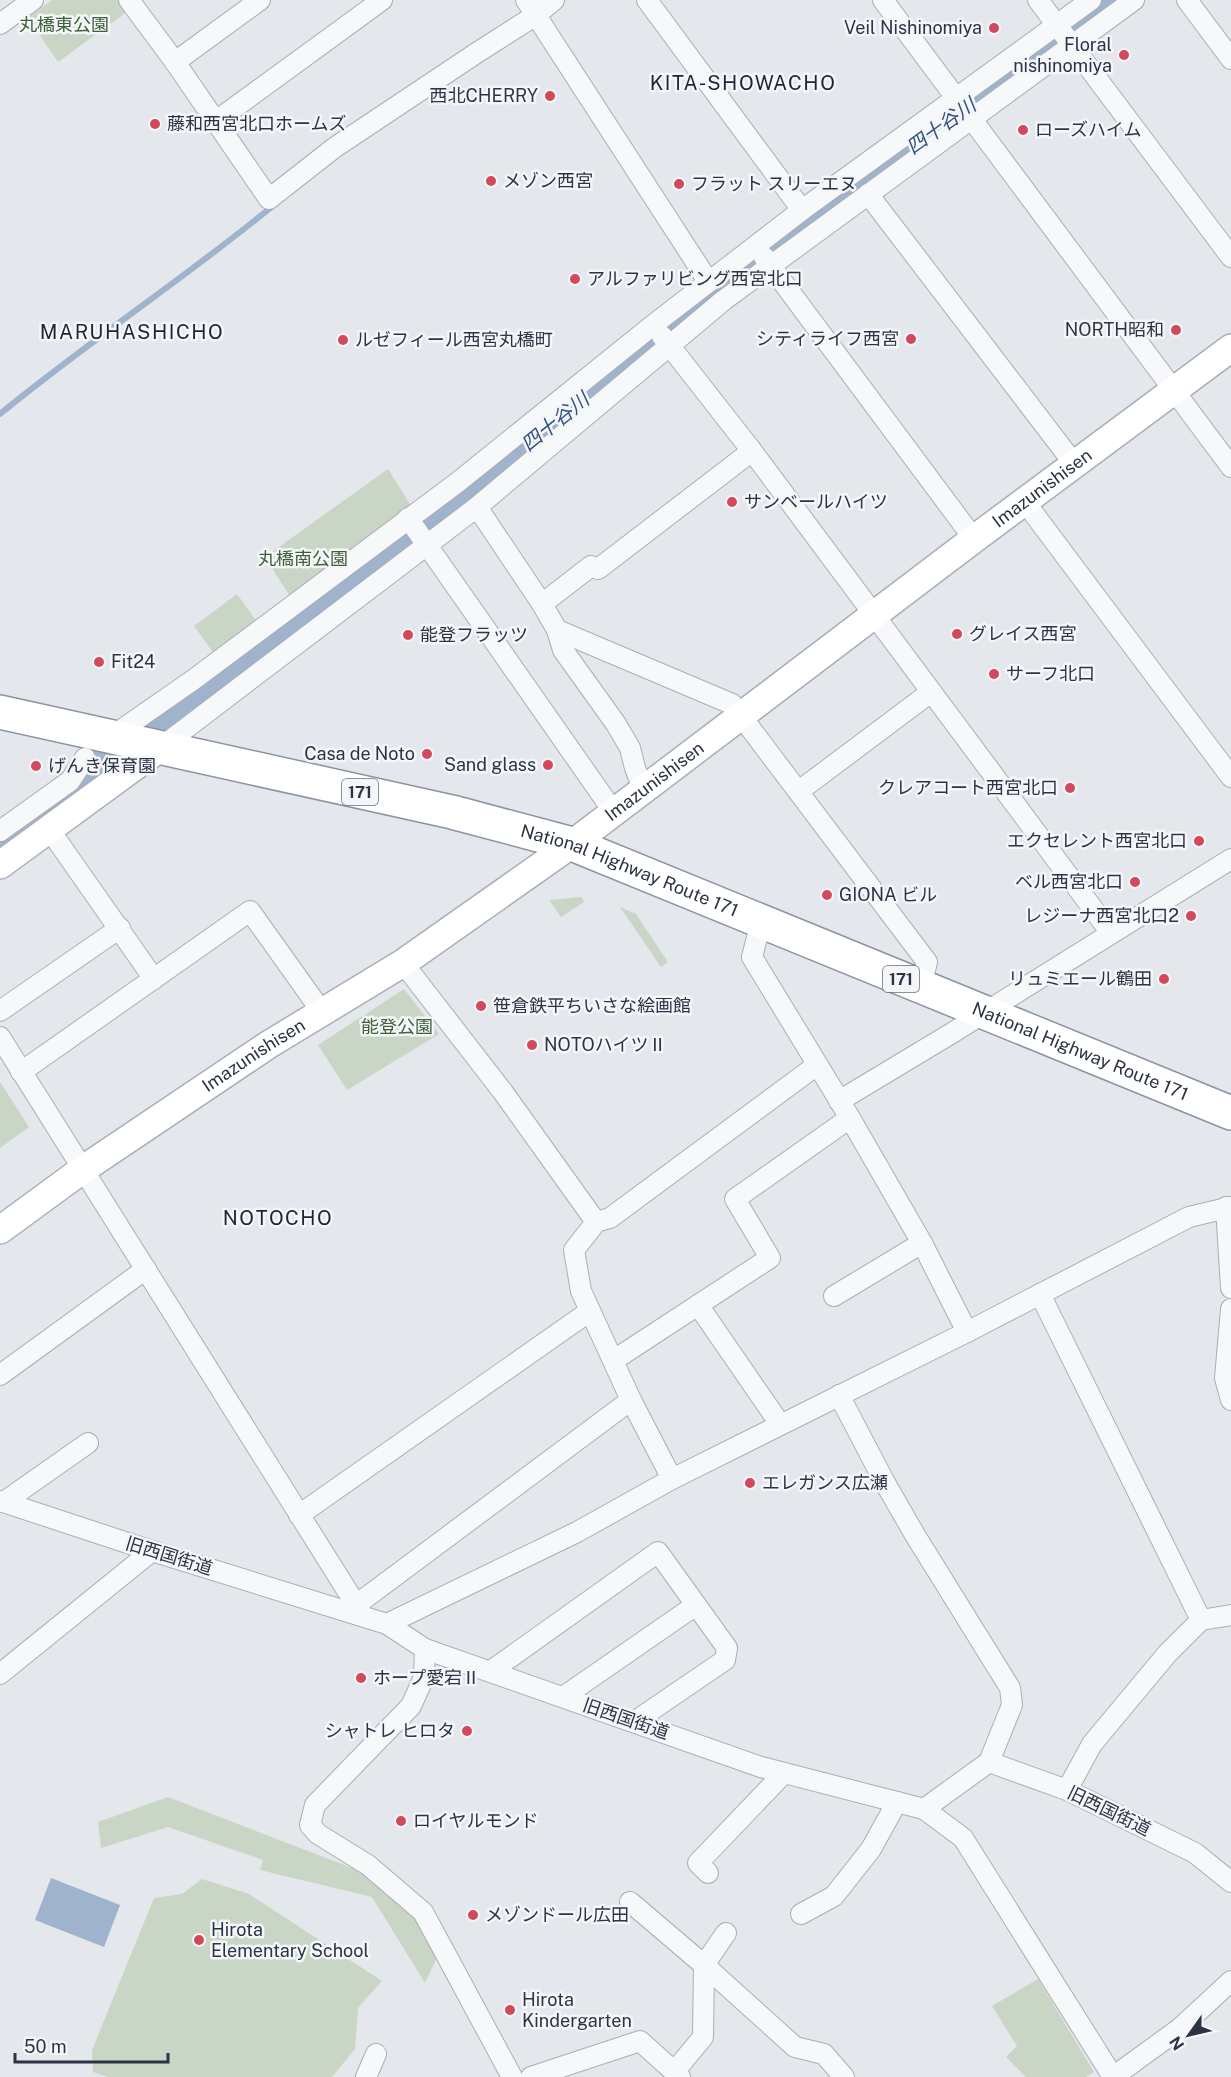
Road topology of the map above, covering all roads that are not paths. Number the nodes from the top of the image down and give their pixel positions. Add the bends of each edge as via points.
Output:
1 (33, 0) edge
2 (129, 0) edge
3 (260, 0) edge
4 (382, 0) edge
5 (554, 0) edge
6 (646, 0) edge
7 (883, 0) edge
8 (1038, 0) edge
9 (1091, 0) edge
10 (1134, 0) edge
11 (1187, 0) edge
12 (531, 8) edge
13 (0, 24) edge
14 (1064, 35) junction
15 (1231, 59) edge
16 (175, 62) junction
17 (963, 108) junction
18 (216, 121) junction
19 (868, 194) junction
20 (802, 210) junction
21 (755, 246) junction
22 (1231, 257) edge
23 (771, 267) junction
24 (708, 281) junction
25 (661, 336) junction
26 (1231, 348) edge
27 (1173, 391) junction
28 (752, 451) junction
29 (1075, 465) junction
30 (1231, 467) edge
31 (1025, 502) junction
32 (477, 507) junction
33 (417, 531) junction
34 (974, 539) junction
35 (356, 578) junction
36 (542, 604) junction
37 (873, 615) junction
38 (557, 630) junction
39 (931, 692) junction
40 (0, 712) edge
41 (741, 715) junction
42 (135, 742) junction
43 (85, 758) dead end
44 (1231, 777) edge
45 (644, 789) junction
46 (799, 791) junction
47 (613, 811) junction
48 (49, 830) junction
49 (0, 831) edge
50 (572, 844) junction
51 (1231, 859) edge
52 (0, 865) edge
53 (761, 922) junction
54 (120, 928) junction
55 (1111, 933) junction
56 (403, 963) junction
57 (154, 979) junction
58 (921, 987) junction
59 (0, 1011) edge
60 (322, 1012) junction
61 (985, 1012) junction
62 (0, 1037) edge
63 (817, 1065) junction
64 (21, 1072) junction
65 (839, 1101) junction
66 (1231, 1113) edge
67 (850, 1119) junction
68 (81, 1170) junction
69 (1228, 1207) edge
70 (596, 1222) junction
71 (0, 1230) edge
72 (922, 1243) junction
73 (146, 1269) junction
74 (1231, 1288) edge
75 (1040, 1294) junction
76 (834, 1296) dead end
77 (698, 1305) junction
78 (1231, 1309) edge
79 (590, 1311) junction
80 (967, 1332) junction
81 (614, 1360) junction
82 (0, 1375) edge
83 (839, 1395) junction
84 (632, 1400) junction
85 (1231, 1400) edge
86 (780, 1424) junction
87 (88, 1443) dead end
88 (672, 1479) junction
89 (2, 1502) edge
90 (299, 1515) junction
91 (152, 1551) junction
92 (696, 1605) junction
93 (359, 1610) junction
94 (1231, 1615) edge
95 (1201, 1620) junction
96 (387, 1624) junction
97 (425, 1649) junction
98 (491, 1671) junction
99 (0, 1674) edge
100 (563, 1697) junction
101 (634, 1722) junction
102 (989, 1762) junction
103 (784, 1773) junction
104 (1067, 1790) junction
105 (897, 1802) junction
106 (924, 1809) junction
107 (708, 1873) dead end
108 (1231, 1882) edge
109 (630, 1902) dead end
110 (801, 1914) dead end
111 (726, 1933) dead end
112 (704, 1965) junction
113 (1231, 1981) edge
114 (376, 2054) dead end
115 (545, 2075) edge
116 (677, 2075) edge
117 (366, 2077) edge
118 (512, 2077) edge
119 (844, 2077) edge
120 (1113, 2077) edge

1 - 13 street
2 - 16 street
3 - 16 street
4 - 18 street
5 - 12 street
6 - 20 street
7 - 17 street
8 - 14 street
9 - 14 street
10 - 14 street
11 - 15 street
12 - 18 street via 478,52 334,148 269,200
12 - 24 street
14 - 17 street
14 - 22 street
16 - 18 street
17 - 19 street
17 - 20 street
17 - 27 street
19 - 23 street
19 - 29 street
20 - 21 street
21 - 23 street
21 - 24 street
23 - 25 street
23 - 34 street
24 - 25 street
25 - 28 street
25 - 32 street
25 - 33 street via 458,482
26 - 27 street, Imazunishisen
27 - 29 street, Imazunishisen
27 - 30 street
28 - 36 street via 598,569 591,566
28 - 37 street
29 - 31 street, Imazunishisen
31 - 34 street, Imazunishisen
31 - 44 street
32 - 33 street
32 - 36 street
33 - 35 street
33 - 35 street
33 - 47 street
34 - 37 street, Imazunishisen
35 - 42 street
35 - 42 street via 193,680
36 - 38 street
37 - 39 street
37 - 41 street, Imazunishisen
38 - 41 street via 732,704
38 - 45 street via 563,650 630,748
39 - 46 street
39 - 55 street
40 - 42 highway, National Highway Route 171 / 171
41 - 45 street, Imazunishisen
41 - 46 street
42 - 48 street
42 - 50 highway, National Highway Route 171 / 171 via 452,812
43 - 49 street via 70,781
45 - 47 street, Imazunishisen
46 - 58 street via 927,962
47 - 50 street, Imazunishisen
48 - 52 street
48 - 54 street
50 - 53 highway, National Highway Route 171 / 171
50 - 56 street, Imazunishisen
51 - 55 street
53 - 58 highway, National Highway Route 171 / 171
53 - 63 street via 752,957
54 - 57 street
54 - 59 street
55 - 61 street
56 - 60 street, Imazunishisen
56 - 70 street via 503,1092
57 - 60 street via 250,911
57 - 64 street
58 - 61 highway, National Highway Route 171 / 171
60 - 68 street, Imazunishisen
61 - 65 street
61 - 66 highway, National Highway Route 171 / 171
62 - 64 street
63 - 65 street
63 - 70 street via 610,1218
64 - 68 street
65 - 67 street
67 - 72 street
67 - 77 street via 735,1199 770,1258
68 - 71 street, Imazunishisen
68 - 73 street
69 - 74 street
69 - 75 street via 1189,1217
70 - 79 street via 574,1250 581,1291
72 - 76 street
72 - 80 street
73 - 82 street
73 - 90 street
75 - 80 street
75 - 95 street
77 - 81 street
77 - 86 street
78 - 85 street via 1225,1378
79 - 81 street
79 - 90 street
80 - 83 street
81 - 84 street
83 - 86 street
83 - 102 street via 915,1535 1010,1688 1012,1705
84 - 88 street
84 - 93 street
86 - 88 street
87 - 89 street
88 - 96 street via 577,1532
89 - 91 street, 旧西国街道
90 - 93 street
91 - 93 street, 旧西国街道
91 - 99 street
92 - 98 street via 658,1552
92 - 100 street
92 - 101 street via 727,1647 725,1660
93 - 96 street, 旧西国街道
94 - 95 street
95 - 104 street via 1167,1654 1092,1744
96 - 97 street, 旧西国街道
97 - 98 street, 旧西国街道
97 - 118 street via 424,1677 411,1706 315,1805 310,1825 368,1865 423,1912
98 - 100 street, 旧西国街道
100 - 101 street, 旧西国街道
101 - 103 street, 旧西国街道
102 - 104 street, 旧西国街道
102 - 106 street
103 - 105 street, 旧西国街道
103 - 107 street via 698,1863
104 - 108 street, 旧西国街道 via 1195,1853
105 - 106 street, 旧西国街道
105 - 110 street via 871,1849 834,1896
106 - 120 street via 963,1838
109 - 112 street
111 - 112 street
112 - 116 street via 703,2037
112 - 119 street via 795,2047 824,2054
113 - 120 street via 1179,2029
114 - 117 street
115 - 116 street via 640,2041

